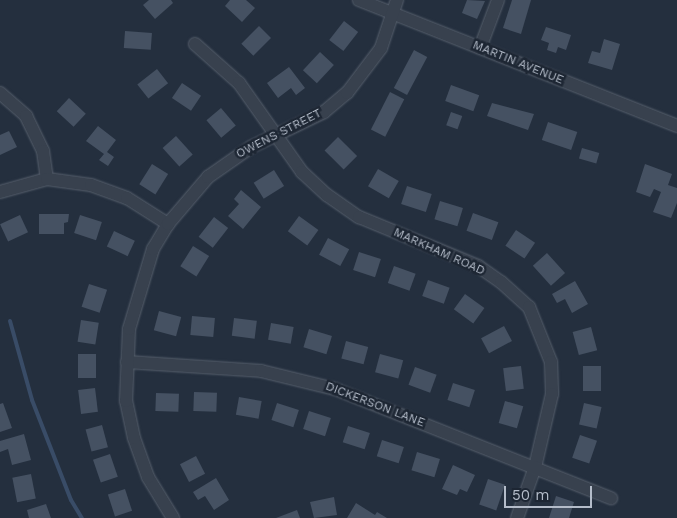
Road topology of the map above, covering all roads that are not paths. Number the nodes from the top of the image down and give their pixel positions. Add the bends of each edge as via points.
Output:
1 (359, 0) edge
2 (397, 0) edge
3 (498, 0) edge
4 (393, 14) junction
5 (195, 44) dead end
6 (480, 48) junction
7 (0, 93) edge
8 (677, 126) edge
9 (276, 135) junction
10 (47, 179) junction
11 (0, 192) edge
12 (168, 224) junction
13 (126, 362) junction
14 (535, 467) junction
15 (611, 498) dead end
16 (173, 518) edge
17 (517, 518) edge

1 - 4 street, MARTIN AVENUE
2 - 4 street, OWENS STREET
3 - 6 street
4 - 6 street, MARTIN AVENUE
4 - 9 street, OWENS STREET via 381,48 347,93 324,112
5 - 9 street, MARKHAM ROAD via 239,83
6 - 8 street, MARTIN AVENUE
7 - 10 street via 26,116 44,151
9 - 12 street, OWENS STREET via 251,147 208,177
9 - 14 street, MARKHAM ROAD via 302,172 326,195 359,218 478,266 529,307 551,362 549,412
10 - 11 street
10 - 12 street via 91,185 127,198
12 - 13 street, OWENS STREET via 153,249 133,307
13 - 14 street, DICKERSON LANE via 261,371 298,378 335,388
13 - 16 street, OWENS STREET via 126,401 134,438 148,477
14 - 15 street, DICKERSON LANE
14 - 17 street, MARKHAM ROAD

